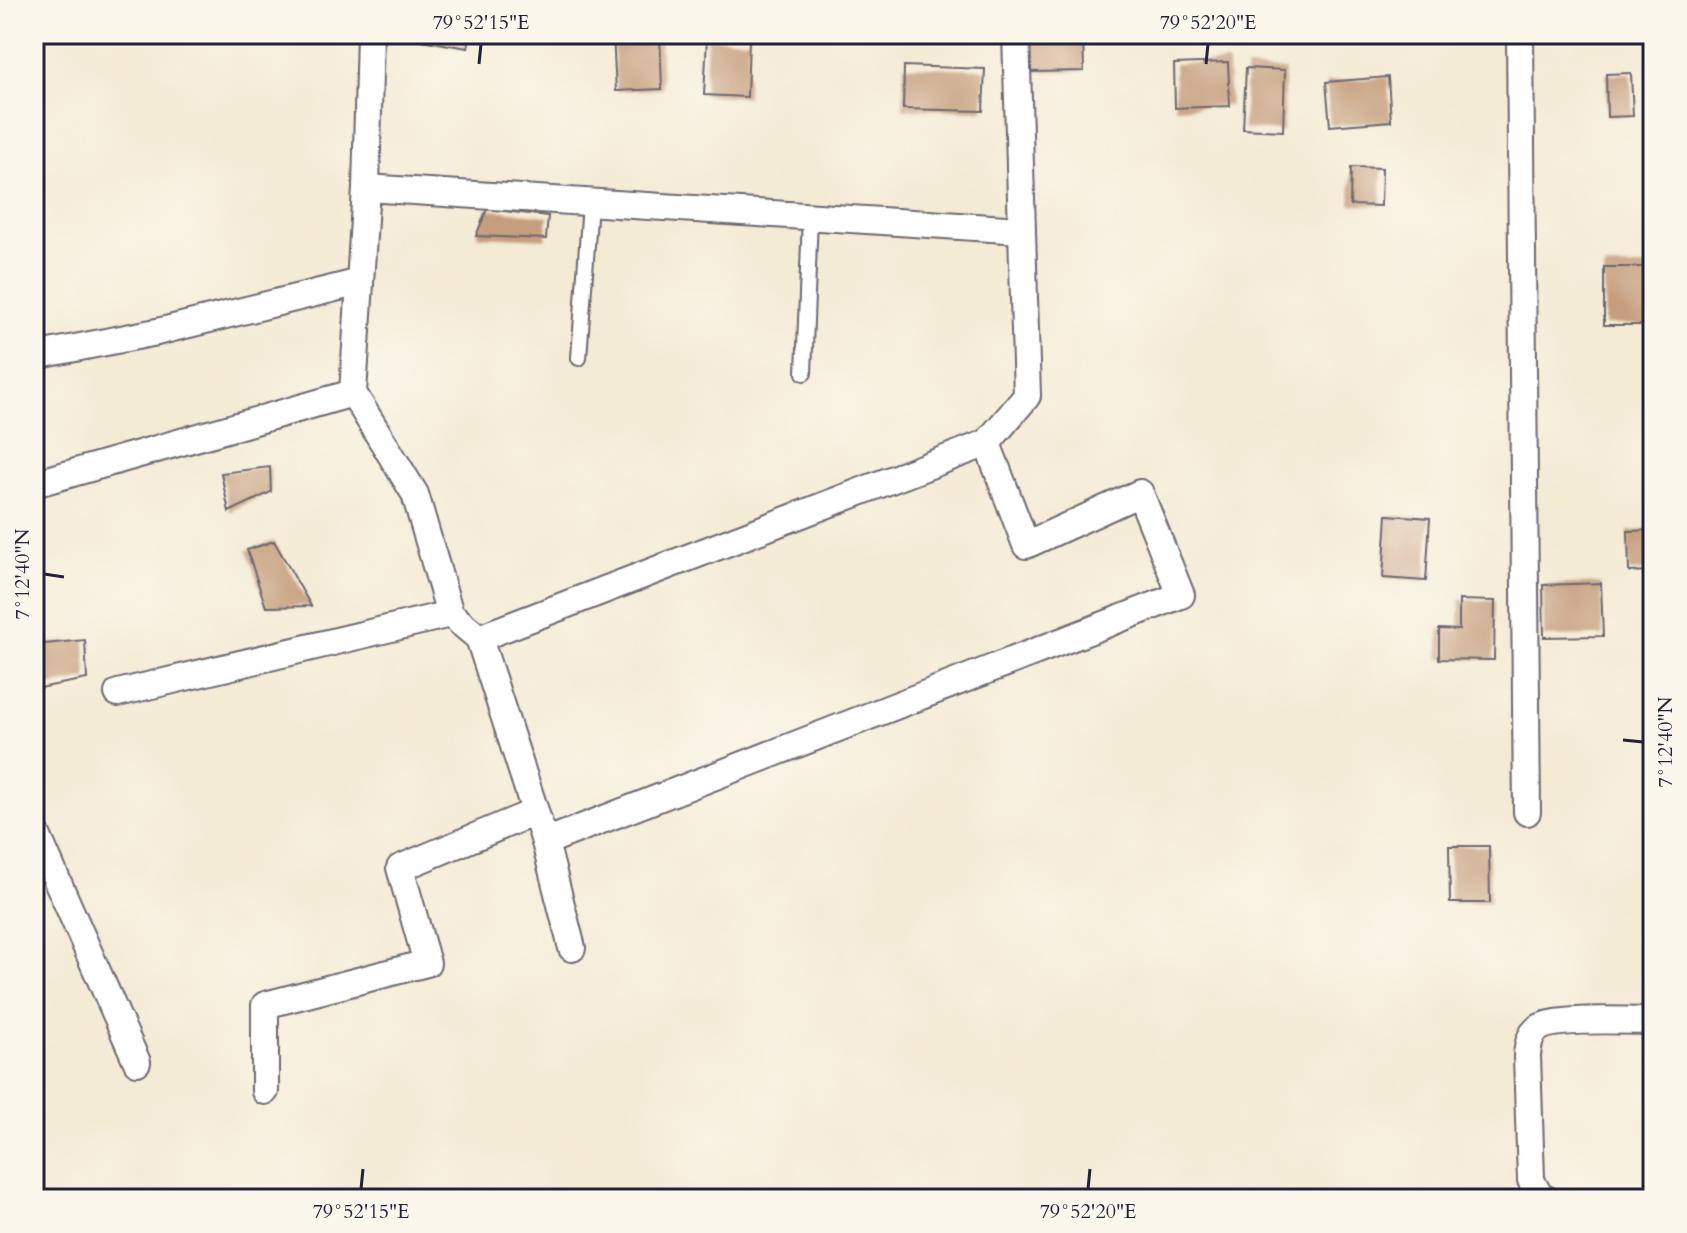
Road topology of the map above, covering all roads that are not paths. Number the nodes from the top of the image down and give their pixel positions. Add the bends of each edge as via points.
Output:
1 (370, 34) edge
2 (1016, 34) edge
3 (1520, 34) edge
4 (366, 188) junction
5 (590, 203) junction
6 (810, 216) junction
7 (1022, 230) junction
8 (360, 282) junction
9 (34, 356) edge
10 (579, 358) dead end
11 (804, 373) dead end
12 (353, 393) junction
13 (987, 443) junction
14 (34, 484) edge
15 (450, 614) junction
16 (479, 638) junction
17 (118, 693) dead end
18 (535, 812) junction
19 (1527, 812) dead end
20 (34, 828) edge
21 (545, 842) junction
22 (572, 948) dead end
23 (1653, 1021) edge
24 (137, 1062) dead end
25 (265, 1091) dead end
26 (1546, 1199) edge

1 - 4 street
2 - 7 street
3 - 19 street
4 - 5 street
4 - 8 street
5 - 6 street
5 - 10 lane
6 - 7 street
6 - 11 lane
7 - 13 street via 1027,396
8 - 9 street
8 - 12 street
12 - 14 street
12 - 15 street via 415,494
13 - 16 street
13 - 21 street via 1026,545 1140,493 1181,595
15 - 16 street
15 - 17 street
16 - 18 street
18 - 21 street
18 - 25 street via 400,868 427,963 265,1005
20 - 24 street
21 - 22 street
23 - 26 street via 1567,1021 1539,1027 1529,1039 1531,1180

